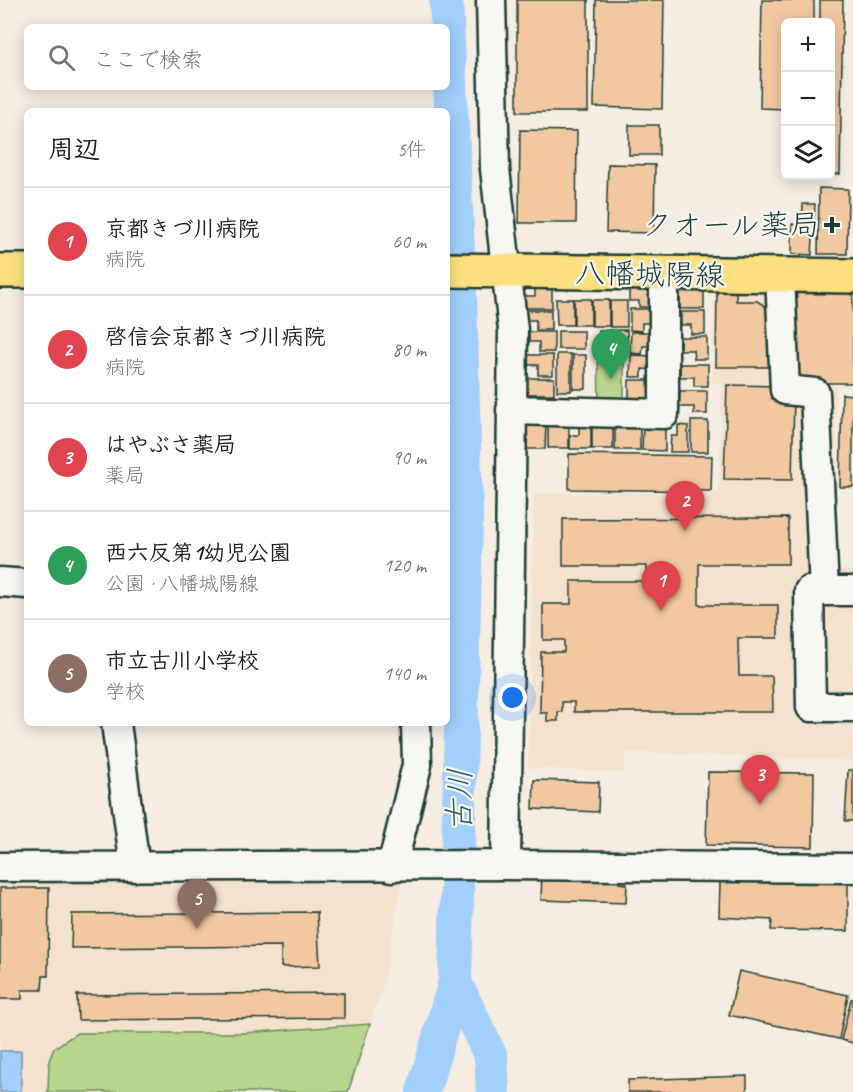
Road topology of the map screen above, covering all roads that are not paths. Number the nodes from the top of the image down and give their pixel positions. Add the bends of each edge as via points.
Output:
1 (491, 0) edge
2 (450, 270) edge
3 (0, 271) edge
4 (24, 271) edge
5 (500, 271) junction
6 (664, 274) junction
7 (780, 276) junction
8 (853, 276) edge
9 (512, 410) junction
10 (0, 582) edge
11 (24, 584) edge
12 (824, 591) junction
13 (853, 591) edge
14 (853, 707) edge
15 (116, 726) edge
16 (416, 726) edge
17 (506, 865) junction
18 (0, 867) edge
19 (135, 867) junction
20 (398, 867) junction
21 (853, 868) edge

1 - 5 street
2 - 5 main road, 八幡城陽線
3 - 4 main road
5 - 6 main road, 八幡城陽線
5 - 9 street via 513,330
6 - 7 main road, 八幡城陽線
6 - 9 street via 664,414
7 - 8 main road, 八幡城陽線
7 - 12 street via 785,390 815,393
9 - 17 street
10 - 11 street
12 - 13 street
12 - 14 street via 808,591 812,707
15 - 19 street
16 - 20 street via 417,765
17 - 20 street
17 - 21 street
18 - 19 street
19 - 20 street

